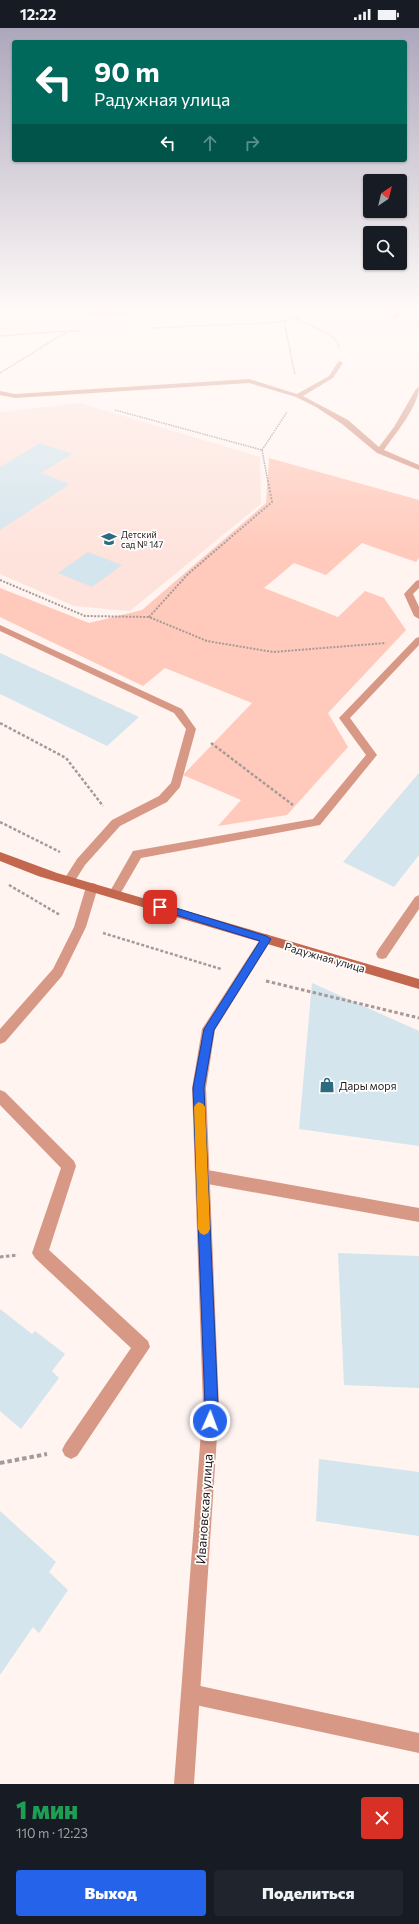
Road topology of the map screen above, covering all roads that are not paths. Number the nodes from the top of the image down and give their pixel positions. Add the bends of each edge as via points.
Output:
1 (4, 393) edge
2 (63, 393) edge
3 (288, 393) edge
4 (303, 393) edge
5 (417, 393) edge
6 (298, 396) junction
7 (380, 451) junction
8 (419, 468) edge
9 (419, 583) edge
10 (419, 616) edge
11 (0, 628) edge
12 (419, 640) edge
13 (0, 856) edge
14 (69, 881) junction
15 (92, 887) junction
16 (114, 893) junction
17 (419, 900) edge
18 (266, 939) junction
19 (382, 954) dead end
20 (419, 984) edge
21 (0, 1038) edge
22 (0, 1096) edge
23 (202, 1176) junction
24 (419, 1215) edge
25 (71, 1450) road end
26 (191, 1694) junction
27 (419, 1743) edge
28 (184, 1784) edge

1 - 2 street via 15,396
3 - 6 street
4 - 6 street
5 - 7 street via 398,427
6 - 7 street via 345,422
7 - 8 street
9 - 10 street via 408,594
11 - 14 street via 178,711 191,728 176,784 163,799 116,823 80,862
12 - 16 street via 344,718 372,755 316,822 137,854
13 - 14 main road, Радужная улица via 16,864
14 - 15 main road, Радужная улица
15 - 16 main road, Радужная улица
15 - 21 street via 80,926 58,972
16 - 18 main road, Радужная улица
17 - 19 street
18 - 20 main road, Радужная улица
18 - 23 street, Ивановская улица via 209,1029 199,1088
22 - 25 street via 69,1166 40,1253 142,1347
23 - 24 street
23 - 26 street, Ивановская улица via 211,1406
26 - 27 street
26 - 28 street, Ивановская улица

